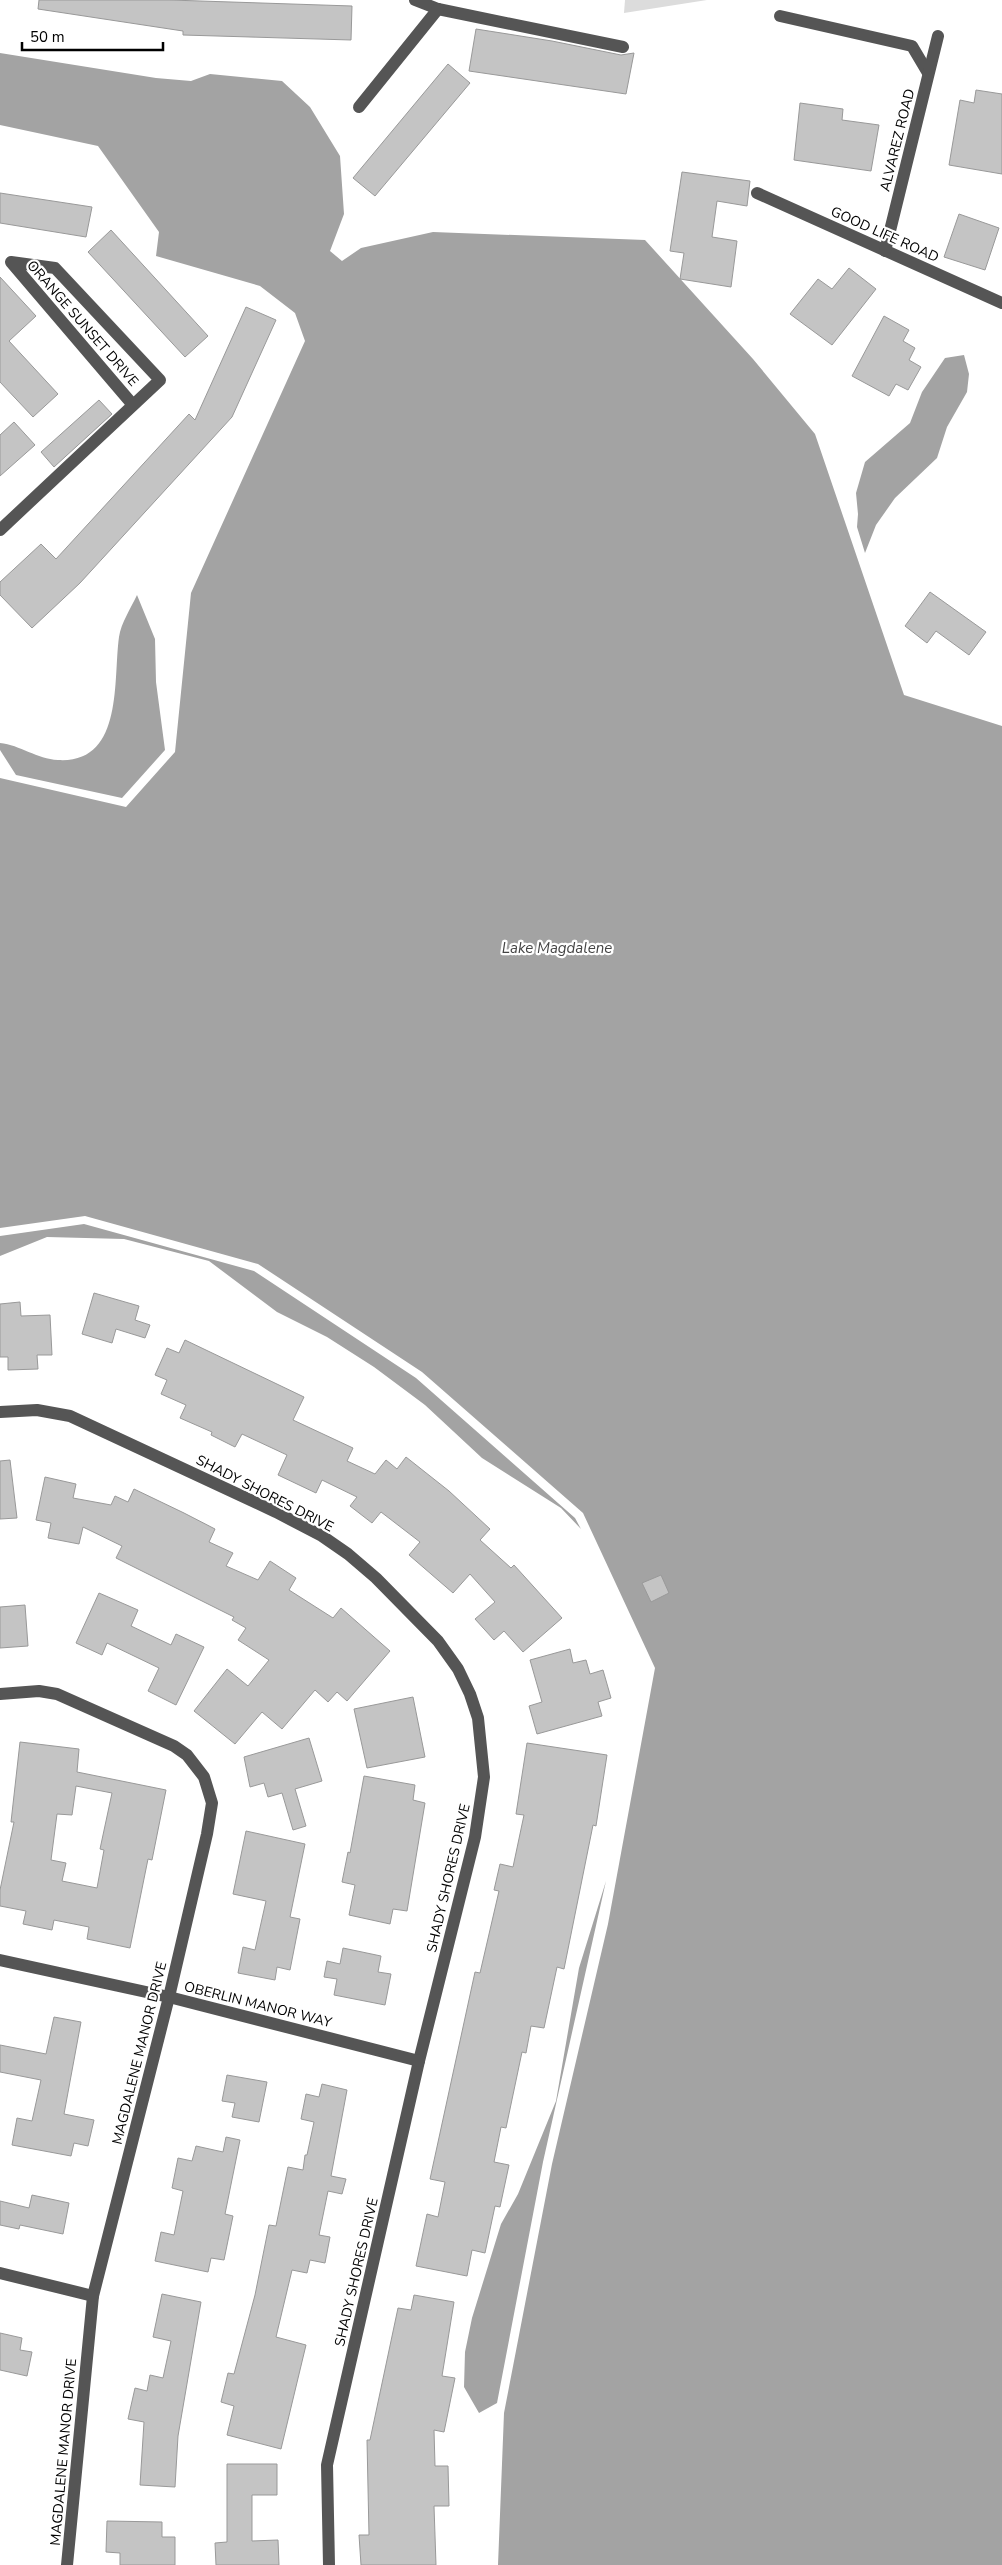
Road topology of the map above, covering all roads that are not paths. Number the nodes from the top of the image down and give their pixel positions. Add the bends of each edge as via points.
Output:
1 (415, 0) edge
2 (438, 9) junction
3 (780, 16) dead end
4 (938, 36) dead end
5 (623, 47) dead end
6 (928, 73) junction
7 (359, 106) dead end
8 (756, 193) dead end
9 (885, 251) junction
10 (5, 261) edge
11 (1002, 304) edge
12 (133, 405) junction
13 (0, 530) edge
14 (0, 1412) edge
15 (0, 1694) edge
16 (0, 1960) edge
17 (169, 1997) junction
18 (419, 2061) junction
19 (0, 2272) edge
20 (93, 2296) junction
21 (68, 2565) edge
22 (329, 2565) edge

1 - 2 street
2 - 5 street
2 - 7 street
3 - 6 street via 912,46
4 - 6 street, ALVAREZ ROAD
6 - 9 street, ALVAREZ ROAD
8 - 9 street, GOOD LIFE ROAD
9 - 11 street, GOOD LIFE ROAD
10 - 12 street, ORANGE SUNSET DRIVE
10 - 12 street, ORANGE SUNSET DRIVE via 55,268 160,380
12 - 13 street, ORANGE SUNSET DRIVE
14 - 18 street, SHADY SHORES DRIVE via 36,1410 70,1416 322,1536 348,1554 394,1596 438,1641 458,1669 478,1718 483,1759 482,1803
15 - 17 street, MAGDALENE MANOR DRIVE via 39,1691 57,1694 174,1746 187,1755 204,1777 212,1803 211,1816
16 - 17 street, OBERLIN MANOR WAY
17 - 18 street, OBERLIN MANOR WAY
17 - 20 street, MAGDALENE MANOR DRIVE
18 - 22 street, SHADY SHORES DRIVE via 327,2465
19 - 20 street
20 - 21 street, MAGDALENE MANOR DRIVE

